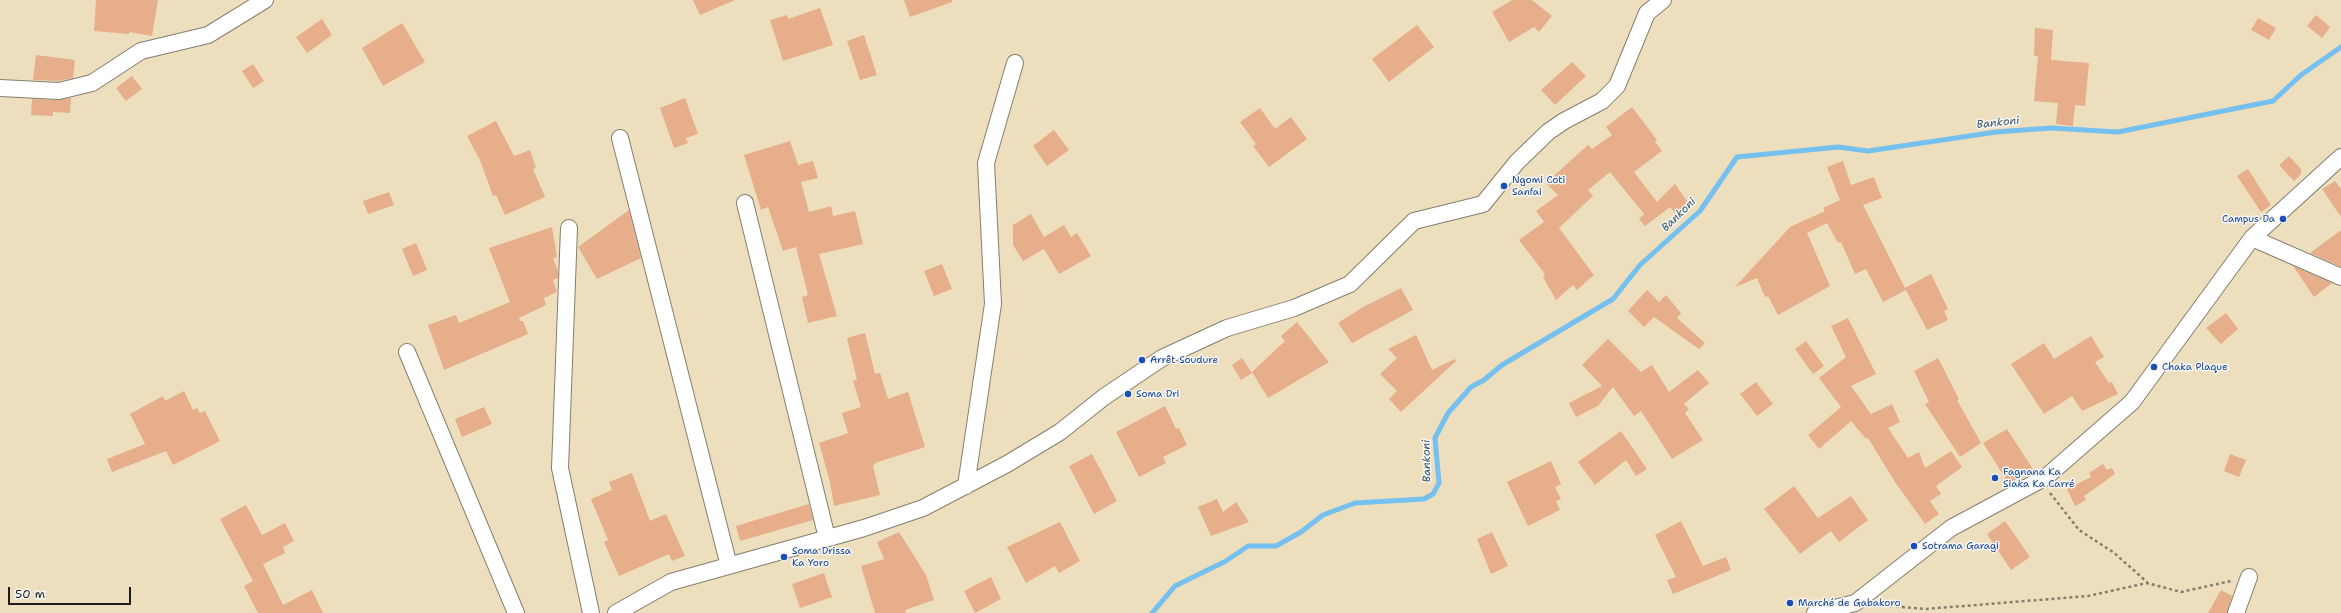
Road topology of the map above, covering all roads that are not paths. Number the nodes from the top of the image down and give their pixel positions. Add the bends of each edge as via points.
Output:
1 (265, 0) edge
2 (1664, 0) edge
3 (1015, 63) dead end
4 (0, 88) edge
5 (620, 138) dead end
6 (2341, 157) edge
7 (745, 203) dead end
8 (569, 228) dead end
9 (2252, 238) junction
10 (2341, 277) edge
11 (407, 352) dead end
12 (966, 486) junction
13 (826, 538) junction
14 (729, 566) junction
15 (2249, 577) road end
16 (516, 613) edge
17 (591, 613) edge
18 (616, 613) edge
19 (1815, 613) edge
20 (2236, 613) edge

1 - 4 street via 208,35 141,51 92,83 59,91
2 - 12 street via 1647,14 1617,86 1602,101 1548,132 1516,162 1484,204 1414,221 1350,284 1294,308 1227,328 1162,358 1104,396 1060,432
3 - 12 street via 986,163 993,304
5 - 14 street
6 - 9 street
7 - 13 street
8 - 17 street via 560,468
9 - 10 street
9 - 19 street via 2132,402 2040,480 1951,528 1855,604
11 - 16 street
12 - 13 street via 923,508
13 - 14 street
14 - 18 street via 670,582
15 - 20 street

